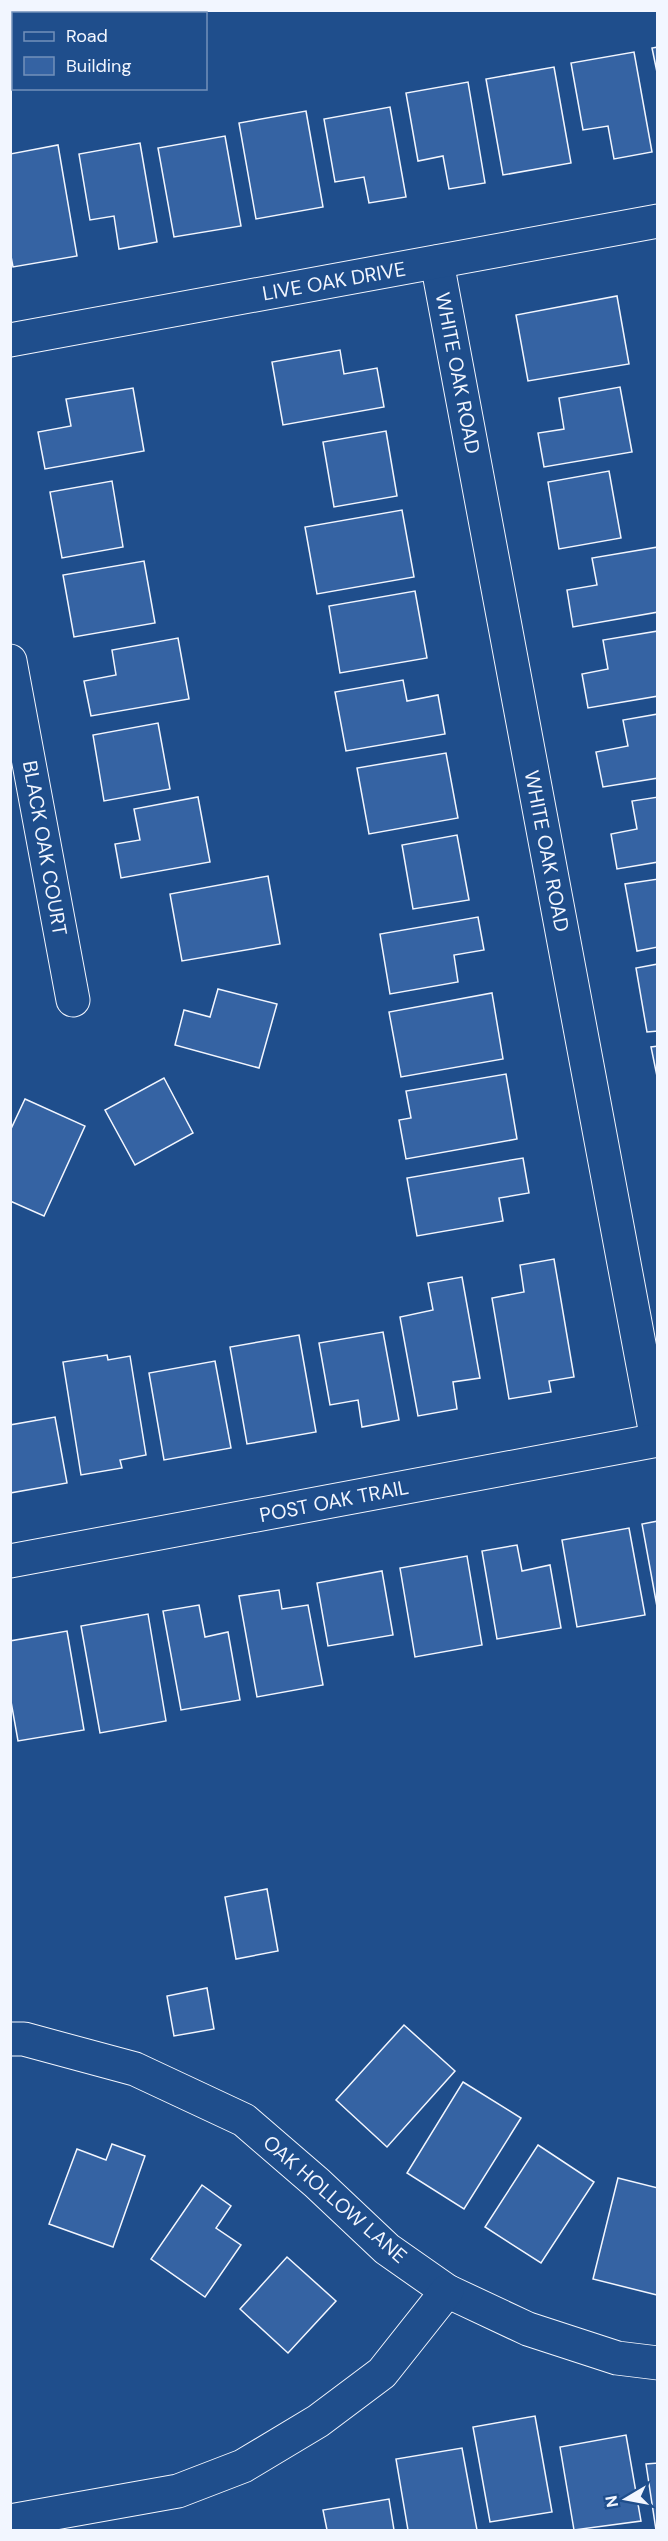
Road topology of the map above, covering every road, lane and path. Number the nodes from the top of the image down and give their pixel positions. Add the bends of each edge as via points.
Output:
1 (657, 221) edge
2 (437, 262) junction
3 (10, 340) edge
4 (10, 661) edge
5 (73, 1000) dead end
6 (657, 1440) edge
7 (10, 1561) edge
8 (10, 2039) edge
9 (447, 2291) junction
10 (657, 2363) edge
11 (10, 2521) edge

1 - 2 street, LIVE OAK DRIVE
2 - 3 street, LIVE OAK DRIVE
2 - 6 street, WHITE OAK ROAD
4 - 5 street, BLACK OAK COURT
6 - 7 street, POST OAK TRAIL
8 - 9 street, OAK HOLLOW LANE via 24,2039 135,2069 244,2120 387,2249
9 - 10 street, OAK HOLLOW LANE via 528,2329 617,2358
9 - 11 street via 382,2373 318,2421 243,2466 178,2491

